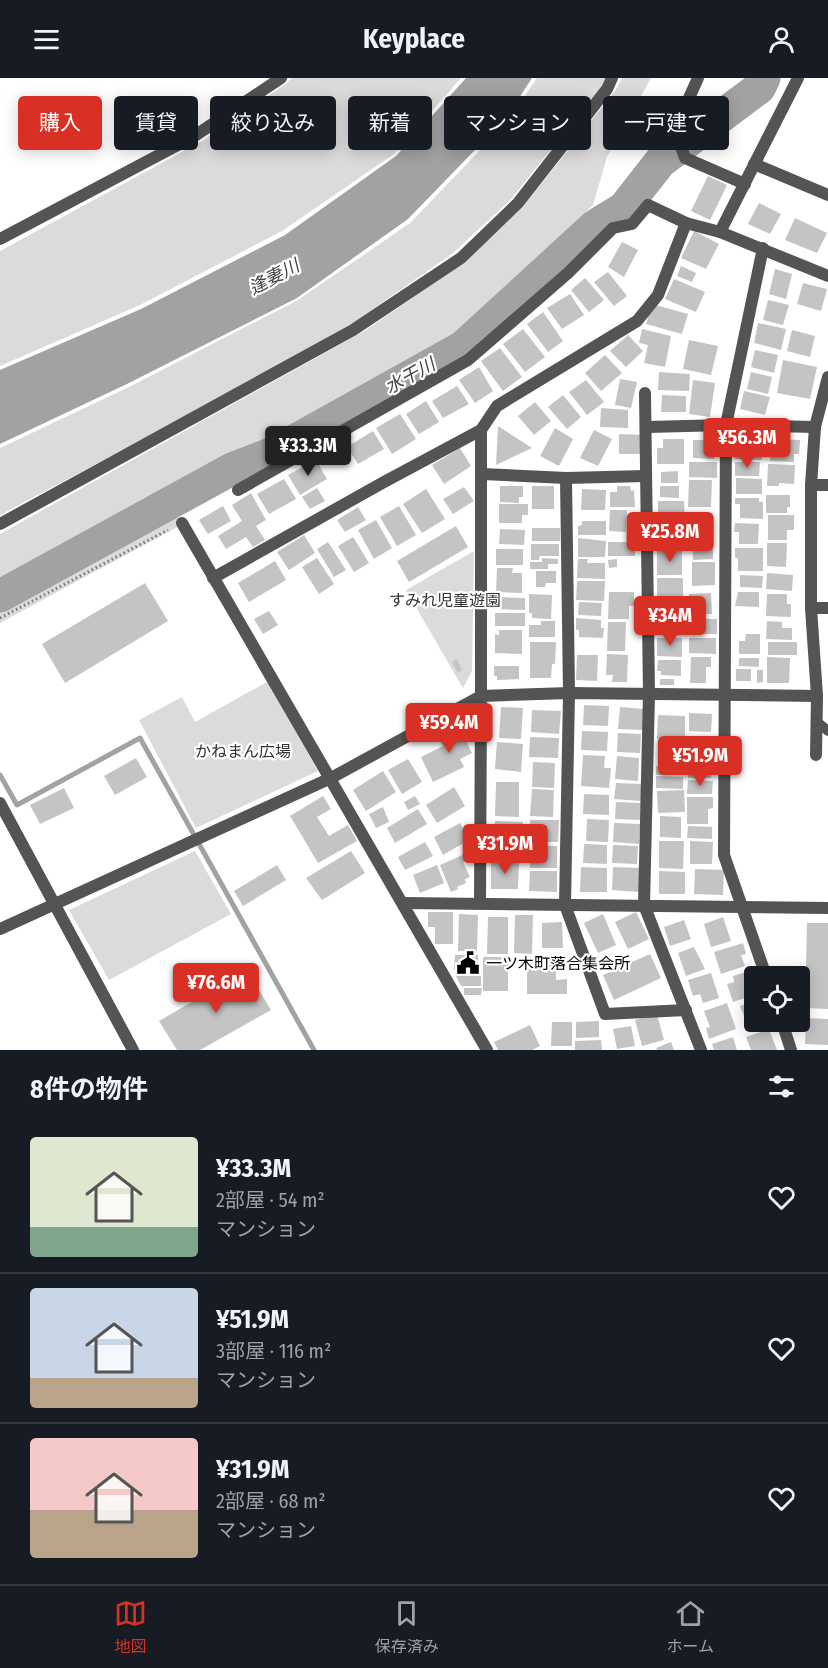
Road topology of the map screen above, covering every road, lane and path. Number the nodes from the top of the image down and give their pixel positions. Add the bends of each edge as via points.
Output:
1 (281, 78) edge
2 (612, 78) edge
3 (698, 78) edge
4 (798, 78) edge
5 (754, 164) junction
6 (745, 183) junction
7 (828, 195) edge
8 (686, 223) junction
9 (720, 232) junction
10 (0, 239) edge
11 (763, 248) junction
12 (828, 276) edge
13 (828, 377) edge
14 (645, 393) dead end
15 (726, 425) junction
16 (647, 427) junction
17 (815, 427) junction
18 (481, 430) junction
19 (482, 474) junction
20 (646, 476) junction
21 (566, 478) junction
22 (811, 485) junction
23 (828, 485) edge
24 (238, 490) dead end
25 (182, 523) joint
26 (0, 524) edge
27 (213, 578) junction
28 (811, 608) junction
29 (828, 608) edge
30 (0, 618) edge
31 (569, 693) junction
32 (649, 694) junction
33 (482, 696) junction
34 (726, 696) junction
35 (817, 696) junction
36 (816, 721) junction
37 (828, 731) edge
38 (816, 755) dead end
39 (331, 778) junction
40 (0, 803) edge
41 (54, 903) junction
42 (403, 903) junction
43 (480, 903) junction
44 (565, 905) junction
45 (644, 905) junction
46 (742, 906) junction
47 (828, 908) edge
48 (0, 929) edge
49 (763, 966) edge
50 (686, 1010) junction
51 (785, 1032) edge
52 (133, 1050) edge
53 (487, 1050) edge
54 (700, 1050) edge
55 (791, 1050) edge

1 - 10 street via 193,137
2 - 26 street via 518,203 461,258 353,330
3 - 6 street via 675,129 684,158
4 - 5 street
5 - 6 street
5 - 7 street
6 - 9 street
8 - 9 street
8 - 18 street via 658,295 637,321 497,406
8 - 24 street via 648,205 632,224 613,228 468,360
9 - 11 street
11 - 12 street
11 - 15 street
13 - 17 street
14 - 16 street
15 - 16 street
15 - 17 street
15 - 34 street
16 - 20 street
17 - 22 street
18 - 19 street
18 - 27 street
19 - 21 street
19 - 33 street
20 - 21 street
20 - 32 street
21 - 31 street
22 - 23 street
22 - 28 street
25 - 27 street
25 - 30 path
27 - 39 street
28 - 29 street
28 - 35 street
31 - 32 street
31 - 33 street
31 - 44 street
32 - 34 street
32 - 45 street
33 - 39 street
33 - 43 street
34 - 35 street
34 - 46 street via 724,855
35 - 36 street
36 - 37 lane
36 - 38 street
39 - 41 street
39 - 42 street
40 - 41 street
41 - 48 street
41 - 52 street
42 - 43 street
42 - 53 street
43 - 44 street
44 - 45 street
44 - 50 street via 605,1014
45 - 46 street
45 - 50 street
46 - 47 street
46 - 49 street
50 - 54 street
51 - 55 street

